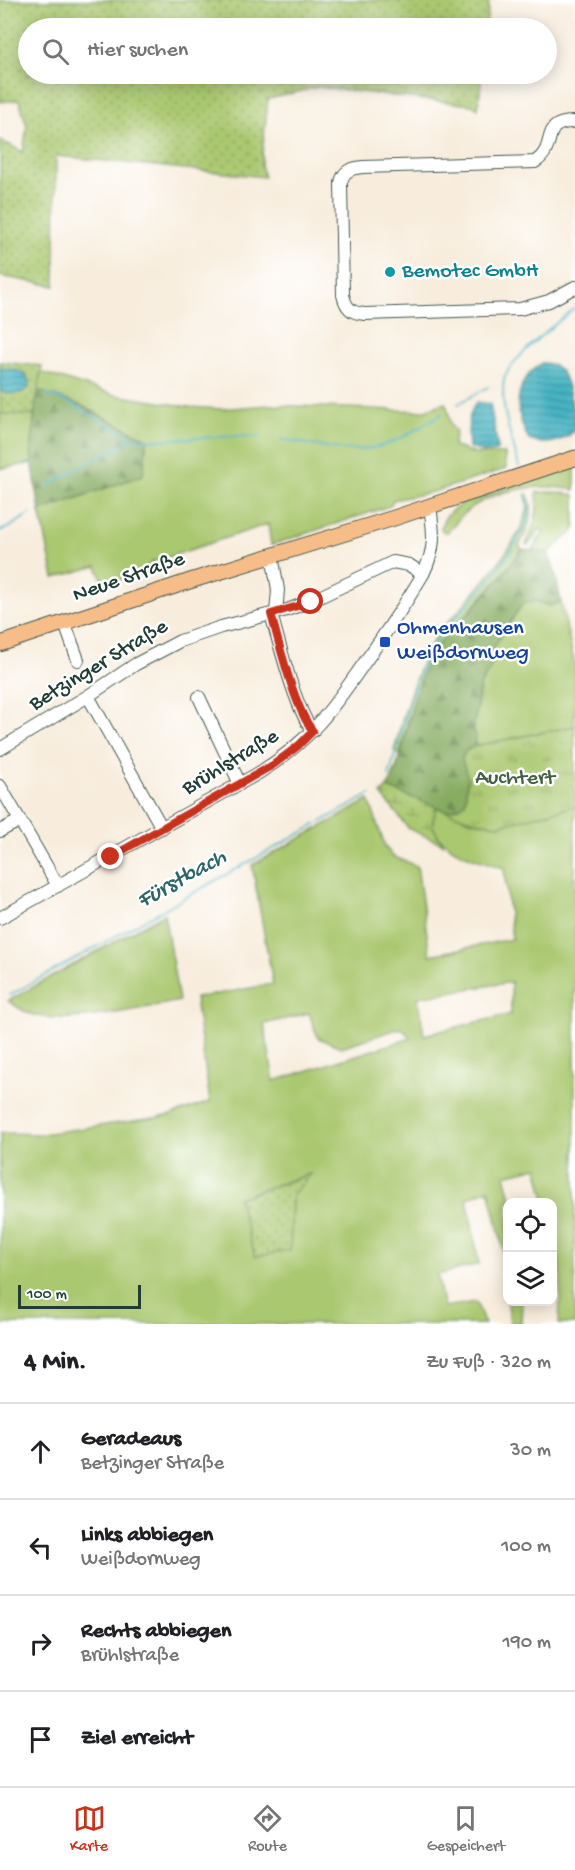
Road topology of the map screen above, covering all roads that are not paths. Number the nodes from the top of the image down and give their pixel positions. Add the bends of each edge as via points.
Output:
1 (575, 122) edge
2 (575, 287) edge
3 (575, 458) edge
4 (430, 506) junction
5 (273, 555) junction
6 (423, 574) junction
7 (274, 613) junction
8 (65, 624) junction
9 (0, 644) edge
10 (78, 660) dead end
11 (88, 696) junction
12 (199, 697) dead end
13 (313, 731) junction
14 (0, 749) edge
15 (240, 783) junction
16 (0, 786) edge
17 (20, 821) junction
18 (162, 828) junction
19 (0, 831) edge
20 (58, 886) junction
21 (0, 918) edge

1 - 2 street via 557,124 545,153 535,162 363,166 347,171 340,183 343,295 351,311 364,314 520,309 549,302
3 - 4 main road, Neue Straße
4 - 5 main road, Neue Straße
4 - 6 street, Brühlstraße via 434,543
5 - 7 street via 278,590
5 - 8 main road, Neue Straße
6 - 7 street, Betzinger Straße via 409,565 393,562 323,597
6 - 13 street, Brühlstraße via 335,705
7 - 11 street, Betzinger Straße via 172,645 136,663
7 - 13 street via 301,708
8 - 9 main road, Neue Straße
8 - 10 street
11 - 14 street, Betzinger Straße
11 - 18 street
12 - 15 street
13 - 15 street, Brühlstraße via 282,759
15 - 18 street, Brühlstraße
16 - 17 street
17 - 19 street
17 - 20 street
18 - 20 street, Brühlstraße
20 - 21 street, Brühlstraße

